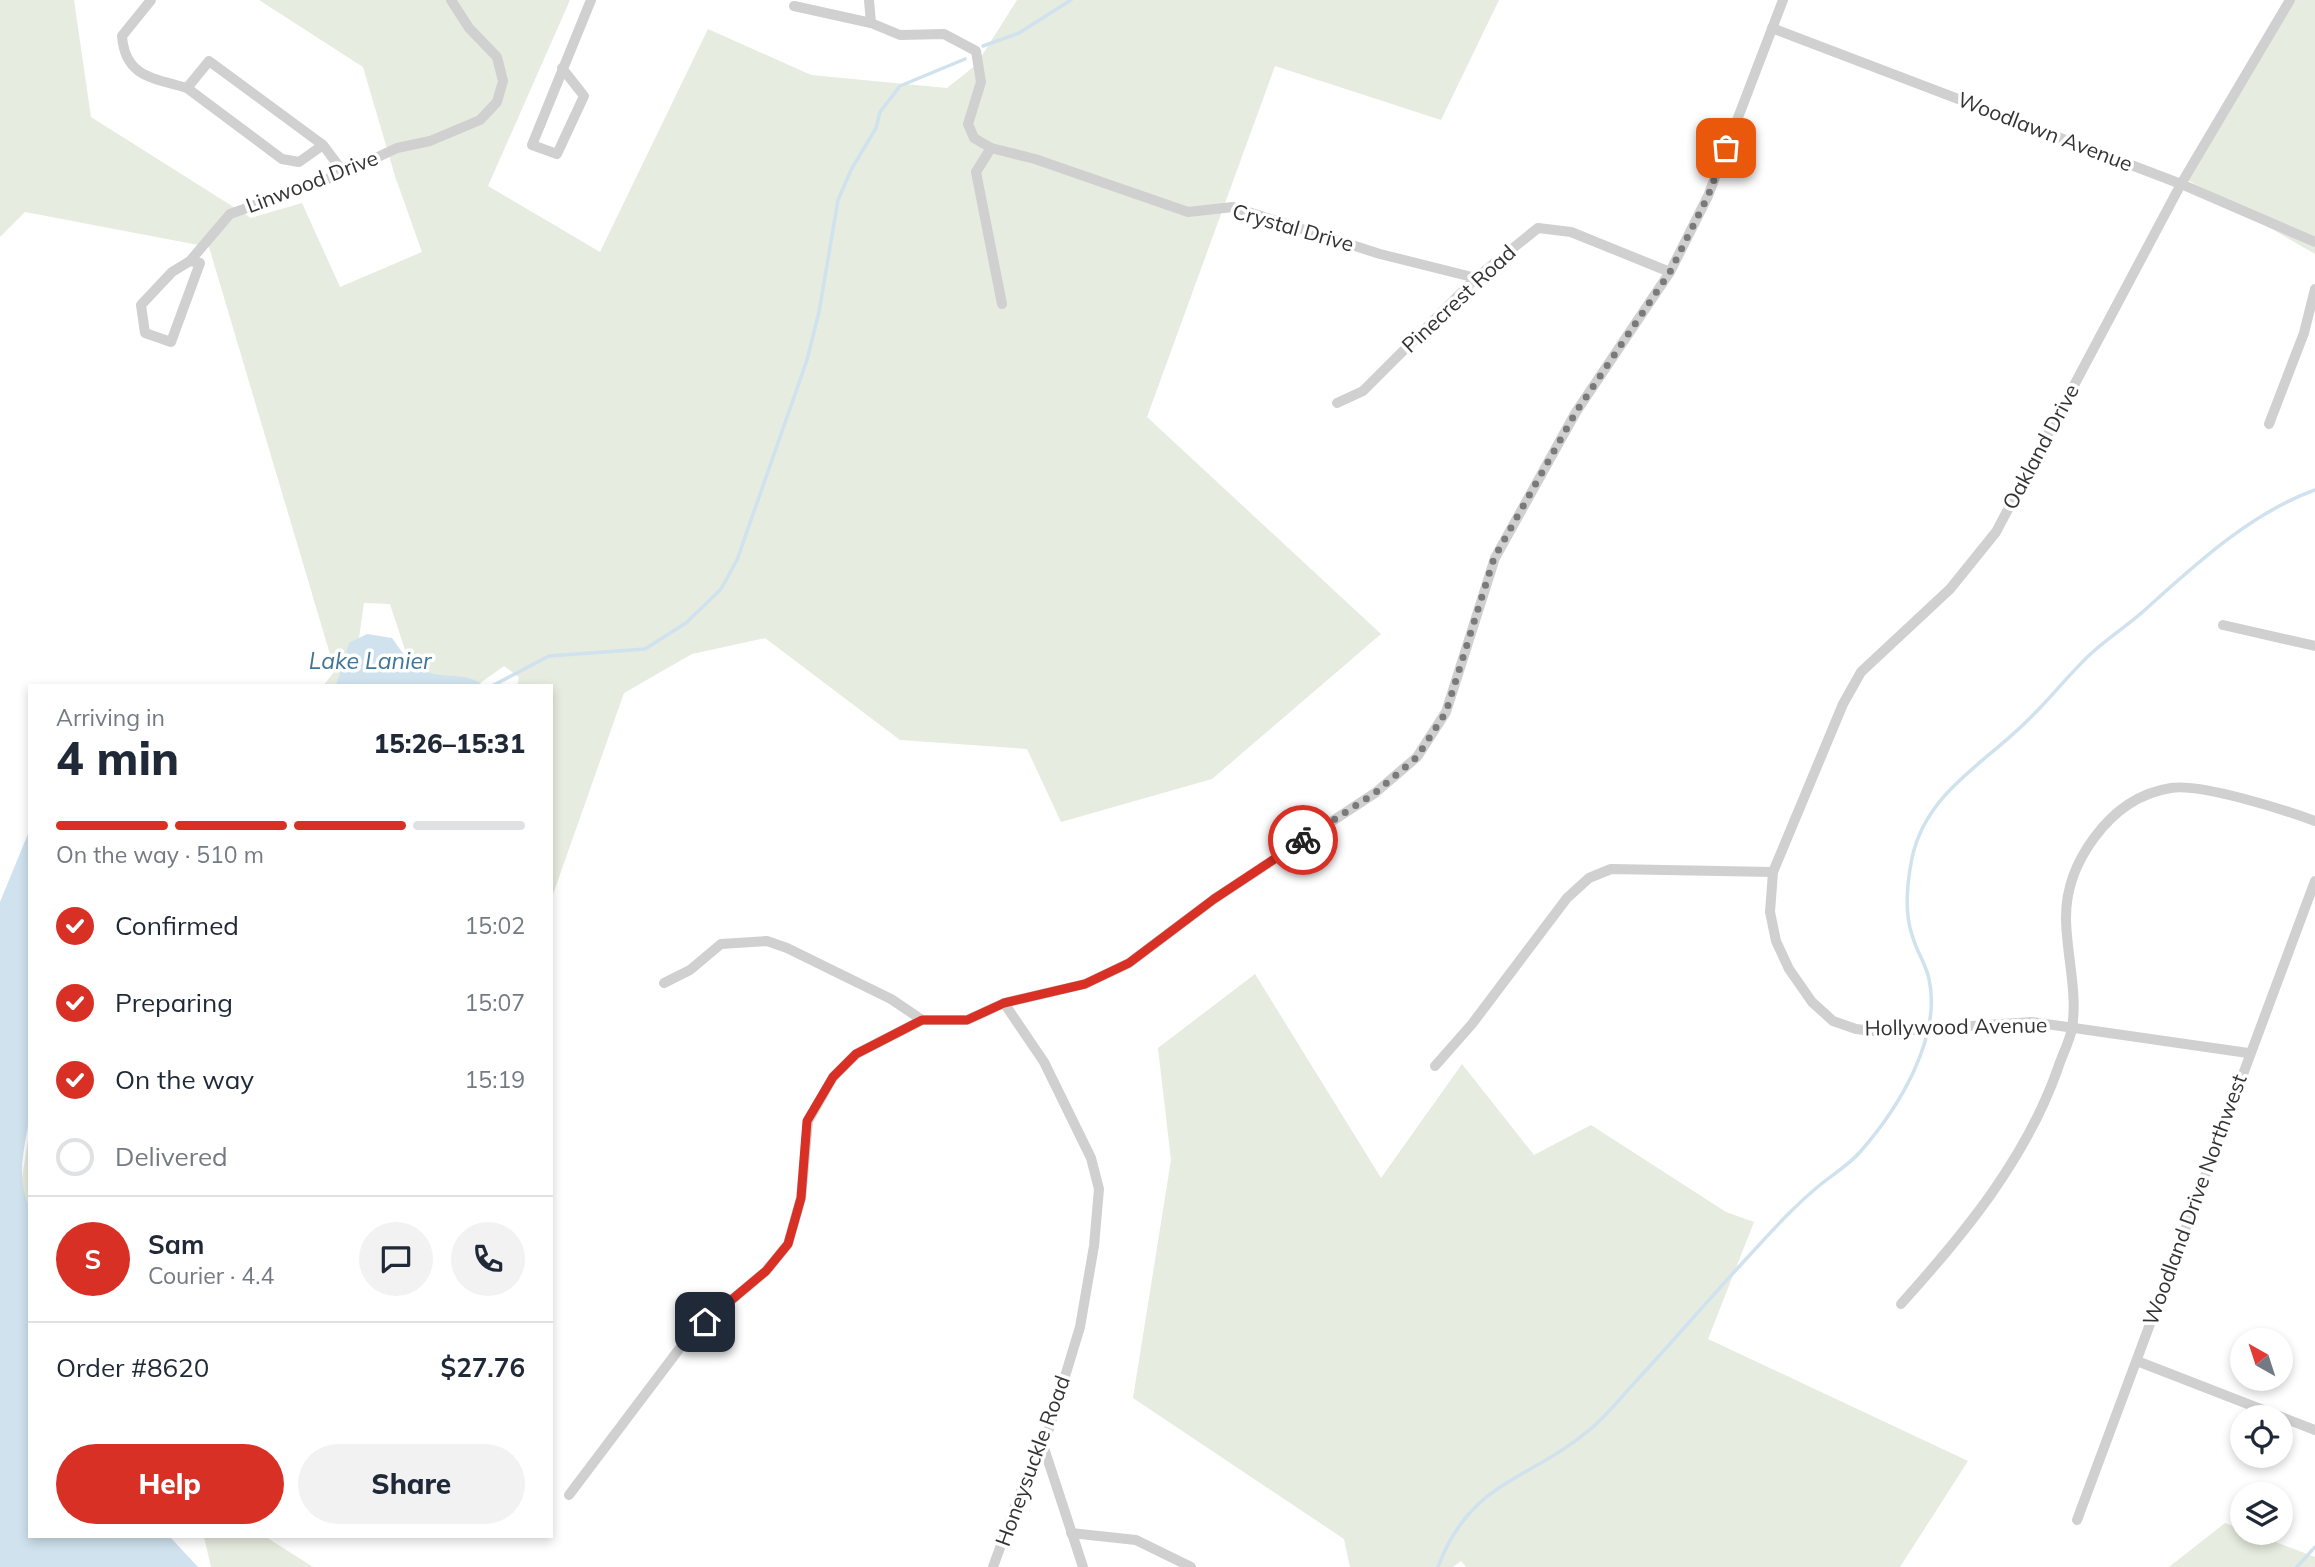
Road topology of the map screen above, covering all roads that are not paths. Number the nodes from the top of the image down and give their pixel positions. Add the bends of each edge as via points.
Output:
1 (151, 0) edge
2 (451, 0) edge
3 (591, 0) edge
4 (869, 0) edge
5 (1783, 0) edge
6 (2290, 0) edge
7 (794, 6) dead end
8 (871, 23) junction
9 (1772, 29) junction
10 (562, 68) junction
11 (187, 88) junction
12 (323, 145) junction
13 (991, 148) junction
14 (344, 173) junction
15 (2181, 184) junction
16 (2315, 242) edge
17 (190, 261) junction
18 (1670, 272) junction
19 (1476, 278) junction
20 (2315, 289) edge
21 (1002, 304) dead end
22 (1336, 403) dead end
23 (2269, 424) dead end
24 (2222, 625) dead end
25 (2315, 646) edge
26 (2315, 821) edge
27 (1773, 872) junction
28 (2315, 881) edge
29 (664, 983) dead end
30 (1004, 1003) junction
31 (922, 1020) junction
32 (2072, 1027) junction
33 (2248, 1053) junction
34 (1435, 1066) dead end
35 (1901, 1304) dead end
36 (2137, 1361) junction
37 (2315, 1430) edge
38 (1042, 1442) junction
39 (569, 1495) dead end
40 (2077, 1520) dead end
41 (1071, 1533) junction
42 (993, 1567) edge
43 (1083, 1567) edge
44 (1191, 1567) edge

1 - 11 street via 122,36 124,56 135,70
2 - 14 street, Linwood Drive via 469,28 497,57 503,80 497,102 480,120 430,141 397,148
3 - 10 street
4 - 8 street
5 - 9 street
6 - 15 street, Oakland Drive
7 - 8 street
8 - 13 street via 900,35 944,34 976,51 981,82 968,124 974,138
9 - 15 street, Woodlawn Avenue
9 - 18 street via 1708,196
10 - 10 street via 532,145 557,154 584,96
11 - 12 street via 282,159 299,162
11 - 12 street via 209,61
12 - 14 street
13 - 19 street, Crystal Drive via 1188,212 1233,207 1380,254
13 - 21 street via 976,172
14 - 17 street, Linwood Drive via 230,214
15 - 16 street, Woodlawn Avenue
15 - 27 street, Oakland Drive via 1992,538 1950,589 1861,672 1843,704
17 - 17 street, Linwood Drive via 172,272 141,305 145,332 172,342 200,263
18 - 19 street, Pinecrest Road via 1571,232 1538,228
18 - 30 street via 1576,412 1494,558 1446,712 1417,757 1375,793 1214,899 1129,963 1085,984
19 - 22 street, Pinecrest Road via 1363,391
20 - 23 street via 2304,333
24 - 25 street
26 - 32 street via 2281,808 2174,787 2127,803 2082,854 2069,888 2066,916
27 - 32 street, Hollywood Avenue via 1770,912 1776,941 1804,991 1833,1021 1856,1030 1882,1032 2032,1022
27 - 34 street via 1611,869 1589,878 1567,898
28 - 33 street, Woodland Drive Northwest
29 - 31 street via 690,970 721,944 767,941 891,999
30 - 31 street via 967,1020
30 - 38 street, Honeysuckle Road via 1044,1062 1091,1158 1099,1189 1080,1327
31 - 39 street via 856,1054 833,1077 807,1121 801,1198 788,1244 766,1271 689,1336
32 - 33 street, Hollywood Avenue
32 - 35 street via 2046,1100 1992,1195
33 - 36 street, Woodland Drive Northwest
36 - 37 street
36 - 40 street, Woodland Drive Northwest
38 - 41 street
38 - 42 street, Honeysuckle Road
41 - 43 street
41 - 44 street via 1136,1540

